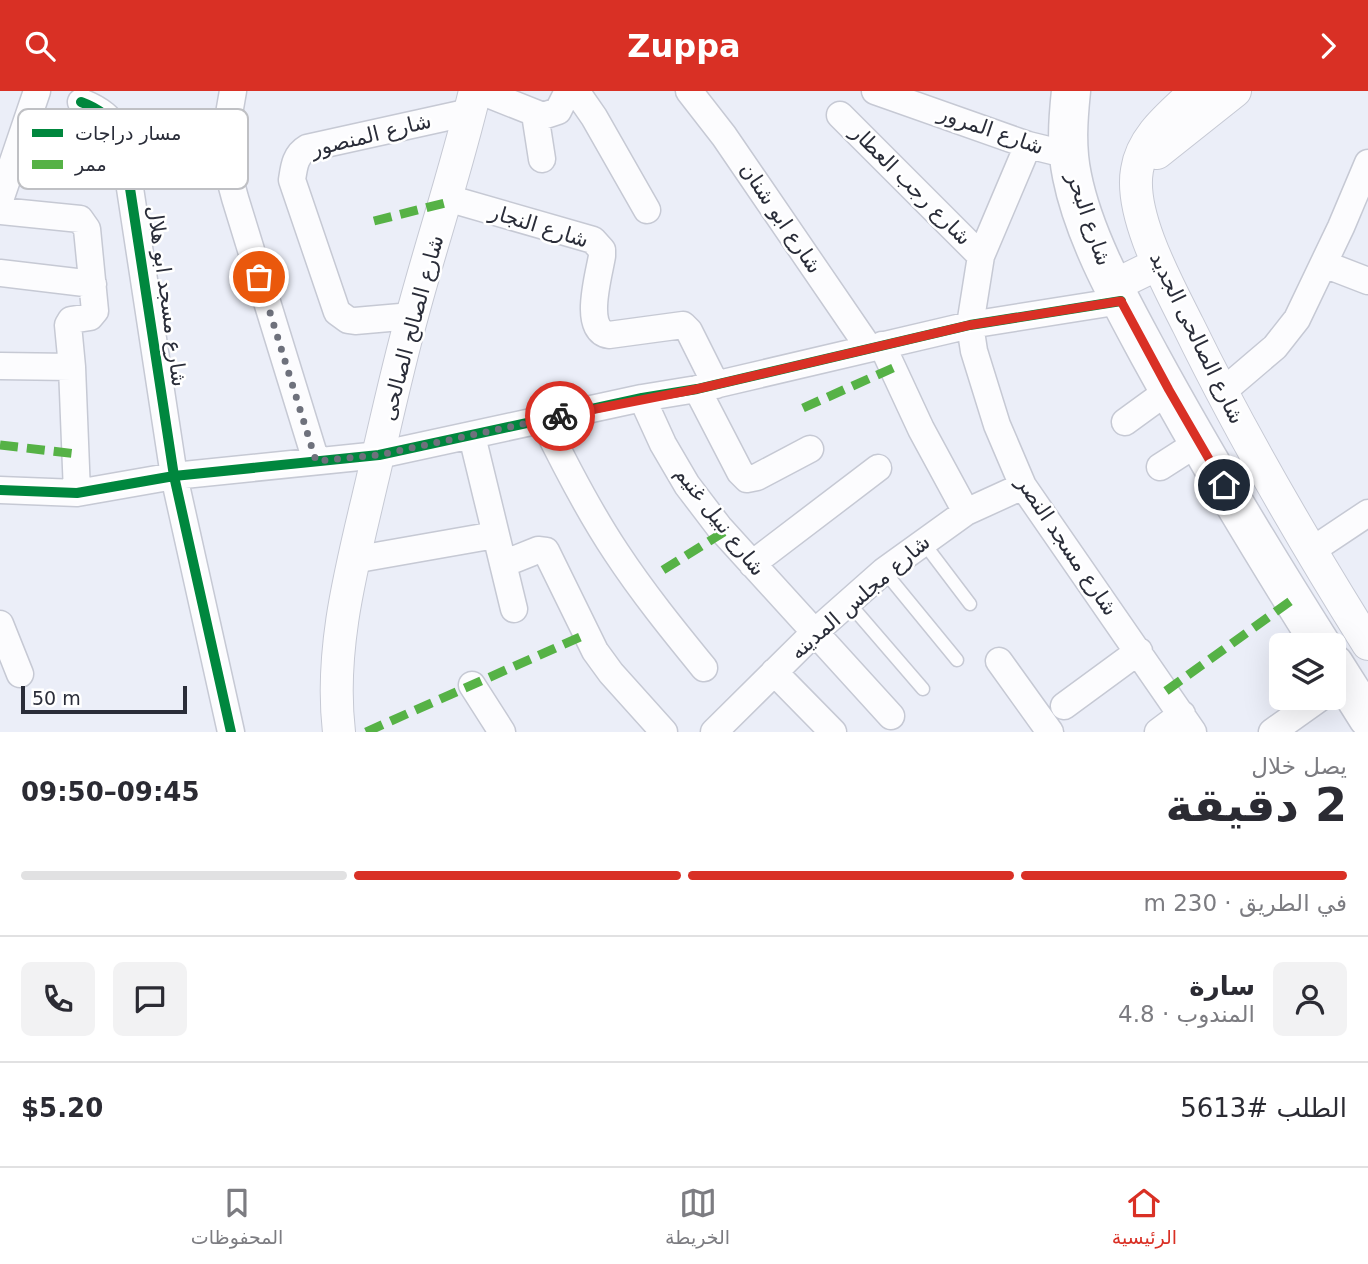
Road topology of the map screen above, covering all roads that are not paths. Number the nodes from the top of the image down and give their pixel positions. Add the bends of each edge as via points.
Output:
1 (37, 91) edge
2 (233, 91) edge
3 (568, 91) edge
4 (576, 91) edge
5 (689, 91) edge
6 (875, 91) edge
7 (1071, 91) edge
8 (1196, 91) edge
9 (1235, 91) edge
10 (475, 98) edge
11 (921, 98) edge
12 (81, 102) dead end
13 (31, 109) edge
14 (99, 109) edge
15 (230, 109) edge
16 (535, 114) junction
17 (840, 115) dead end
18 (1027, 145) junction
19 (18, 146) edge
20 (1069, 155) junction
21 (542, 159) dead end
22 (1368, 163) edge
23 (1137, 169) junction
24 (130, 189) edge
25 (233, 189) edge
26 (447, 198) junction
27 (0, 199) edge
28 (647, 210) dead end
29 (0, 211) edge
30 (981, 255) junction
31 (1158, 264) junction
32 (1324, 264) junction
33 (0, 273) edge
34 (1368, 281) edge
35 (1117, 294) junction
36 (94, 296) junction
37 (412, 316) junction
38 (970, 325) junction
39 (876, 346) junction
40 (0, 366) edge
41 (72, 367) junction
42 (706, 387) junction
43 (1169, 390) junction
44 (1221, 393) junction
45 (642, 398) junction
46 (543, 420) junction
47 (1125, 422) dead end
48 (471, 436) junction
49 (1199, 442) junction
50 (810, 449) dead end
51 (379, 455) junction
52 (316, 461) junction
53 (1160, 467) dead end
54 (878, 468) dead end
55 (174, 476) junction
56 (1023, 487) junction
57 (0, 490) edge
58 (77, 493) junction
59 (966, 512) junction
60 (1368, 513) edge
61 (495, 535) junction
62 (922, 542) junction
63 (1311, 551) junction
64 (353, 560) junction
65 (503, 564) junction
66 (752, 565) junction
67 (884, 571) junction
68 (1276, 573) junction
69 (848, 602) junction
70 (970, 604) dead end
71 (514, 609) dead end
72 (1363, 627) edge
73 (815, 632) junction
74 (1314, 633) edge
75 (3, 639) edge
76 (1139, 651) junction
77 (1346, 655) edge
78 (957, 660) dead end
79 (999, 661) dead end
80 (704, 668) dead end
81 (774, 672) junction
82 (20, 674) dead end
83 (472, 685) dead end
84 (923, 689) dead end
85 (1346, 692) edge
86 (1064, 706) dead end
87 (1296, 710) edge
88 (891, 716) dead end
89 (1368, 718) edge
90 (1187, 723) edge
91 (231, 732) edge
92 (339, 732) edge
93 (502, 732) edge
94 (664, 732) edge
95 (715, 732) edge
96 (833, 732) edge
97 (1050, 732) edge
98 (1158, 732) edge
99 (1272, 732) edge

1 - 13 street
2 - 15 street
3 - 16 street via 558,111
4 - 28 street
5 - 39 street, شارع ابو شنان
6 - 11 street, شارع المرور
7 - 20 main road, شارع البحر
8 - 23 street, شارع الصالحى الجديد via 1151,136
9 - 23 street
10 - 16 street
10 - 26 street, شارع الصالح الصالحى
10 - 37 street, شارع المنصور via 307,148 294,163 292,180 337,312 355,321
11 - 18 street, شارع المرور
12 - 14 street, شارع مسجد ابو هلال
16 - 21 street
17 - 30 street, شارع رجب العطار
18 - 20 street, شارع المرور
18 - 30 street, شارع مسجد النصر
19 - 27 street
20 - 35 main road, شارع البحر via 1082,211
22 - 32 street
23 - 31 street, شارع الصالحى الجديد via 1138,201
24 - 55 street, شارع مسجد ابو هلال
25 - 52 street
26 - 37 street, شارع الصالح الصالحى
26 - 42 street, شارع النجار via 593,240 602,250 593,303 599,331 610,335 683,325 689,331
29 - 36 street via 84,222
30 - 38 street, شارع مسجد النصر
31 - 35 street
31 - 44 street, شارع الصالحى الجديد
32 - 34 street
32 - 44 street via 1297,319 1275,347
33 - 36 street
35 - 38 street
35 - 43 main road, شارع البحر
36 - 41 street via 90,317 68,323
37 - 51 street, شارع الصالح الصالحى
38 - 39 street
38 - 56 street, شارع مسجد النصر via 997,425
39 - 42 street
39 - 59 street, شارع ابو شنان
40 - 41 street
41 - 58 street
42 - 45 street
42 - 50 street via 740,472 747,479
43 - 47 street
43 - 49 main road, شارع البحر
44 - 63 street, شارع الصالحى الجديد
45 - 46 street
45 - 66 street, شارع نبيل غنيم via 687,485
46 - 48 street
46 - 80 street via 614,550
48 - 51 street
48 - 61 street
49 - 53 street
49 - 68 main road, شارع البحر
51 - 52 street
51 - 64 street, شارع الصالح الصالحى
52 - 55 street
54 - 66 street
55 - 58 street
55 - 91 street, شارع مسجد ابو هلال
56 - 59 street, شارع مجلس المدينه
56 - 76 street, شارع مسجد النصر
57 - 58 street
59 - 62 street, شارع مجلس المدينه
60 - 63 street
61 - 64 street
61 - 65 street
62 - 67 street, شارع مجلس المدينه
62 - 70 lane
63 - 68 street
63 - 72 street, شارع الصالحى الجديد
64 - 92 street, شارع الصالح الصالحى via 337,674
65 - 71 street
65 - 94 street via 546,551 595,651
66 - 73 street, شارع نبيل غنيم
67 - 69 street, شارع مجلس المدينه
67 - 78 lane
68 - 74 main road, شارع البحر
69 - 73 street, شارع مجلس المدينه
69 - 84 lane
72 - 77 street
73 - 81 street, شارع مجلس المدينه
73 - 88 street, شارع نبيل غنيم
75 - 82 street
76 - 86 street
76 - 90 street, شارع مسجد النصر
79 - 97 street
81 - 95 street, شارع مجلس المدينه
81 - 96 street
83 - 93 street
85 - 89 main road
87 - 99 street
90 - 98 street

